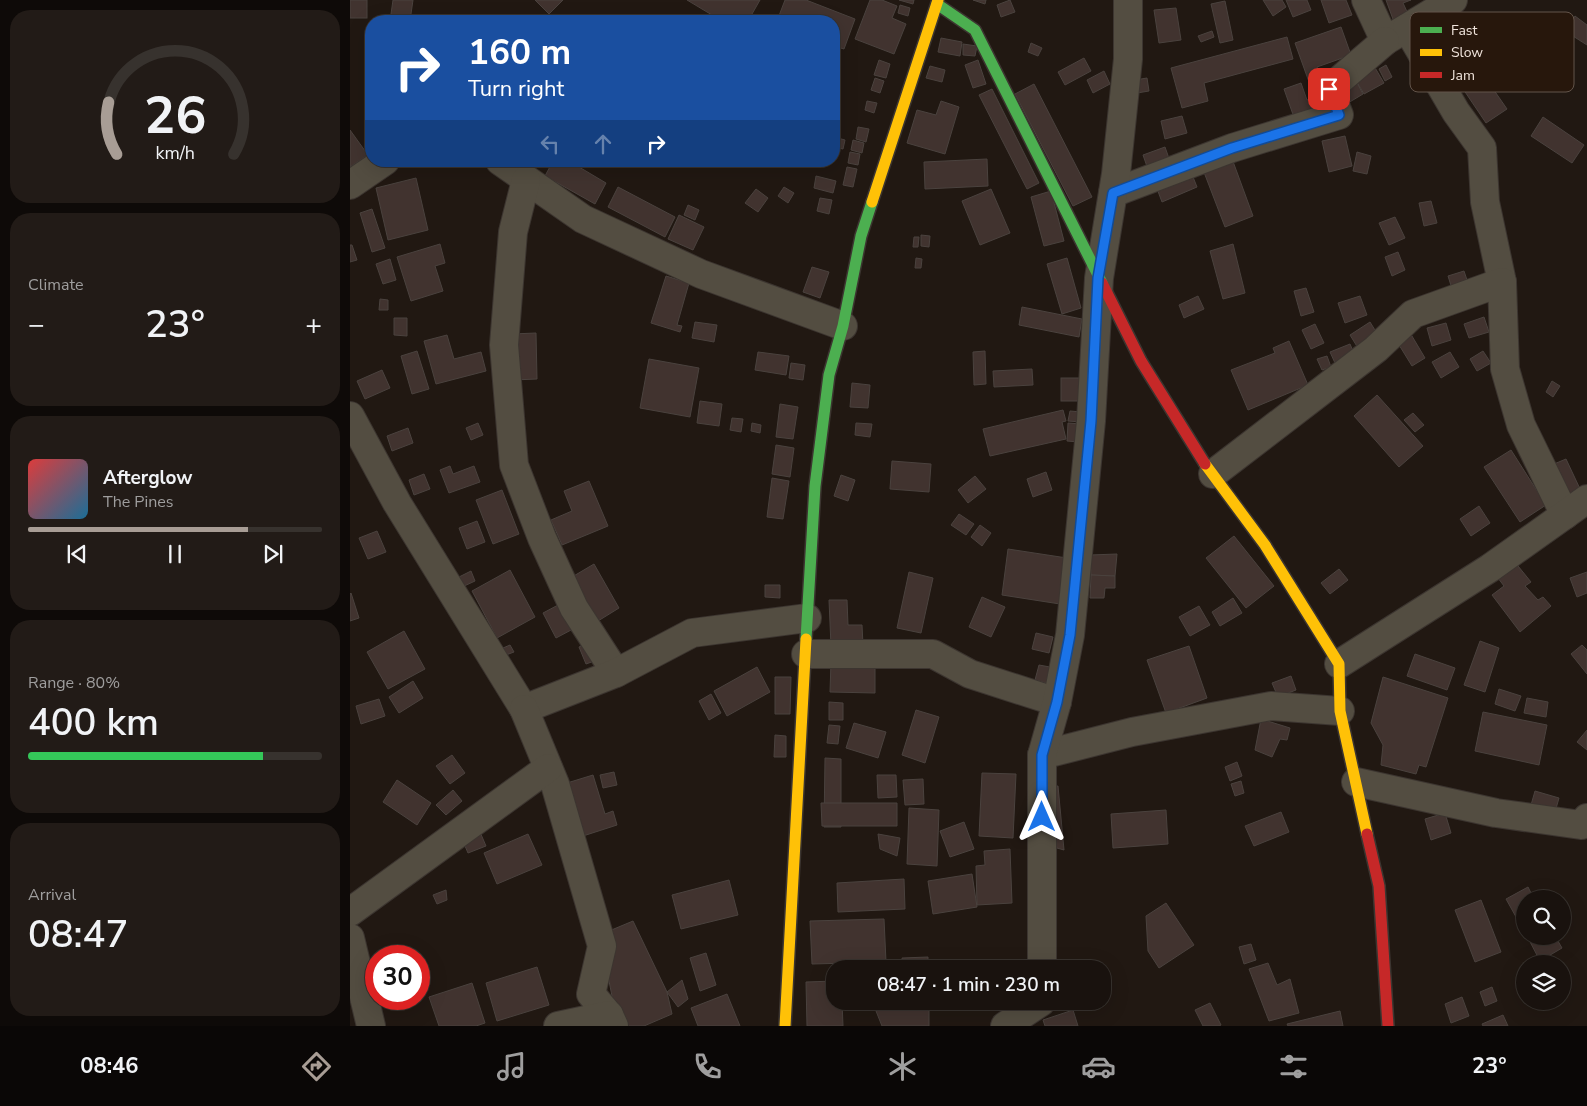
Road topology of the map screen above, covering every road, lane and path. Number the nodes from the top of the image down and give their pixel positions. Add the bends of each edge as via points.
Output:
1 (1128, 0) edge
2 (1366, 0) edge
3 (1453, 0) edge
4 (937, 2) edge
5 (1433, 12) edge
6 (1410, 26) edge
7 (1396, 34) junction
8 (1410, 52) edge
9 (1441, 92) edge
10 (376, 167) edge
11 (508, 167) edge
12 (526, 180) junction
13 (350, 185) edge
14 (1113, 193) junction
15 (1098, 278) junction
16 (1502, 282) junction
17 (843, 326) junction
18 (350, 416) edge
19 (1213, 474) junction
20 (1587, 499) edge
21 (1565, 515) junction
22 (807, 618) junction
23 (806, 654) junction
24 (1339, 664) junction
25 (616, 673) junction
26 (1057, 702) junction
27 (524, 708) junction
28 (1340, 711) junction
29 (1042, 755) junction
30 (548, 768) junction
31 (1356, 782) junction
32 (1587, 818) edge
33 (350, 912) edge
34 (350, 938) edge
35 (1042, 960) edge
36 (1028, 1010) edge
37 (1042, 1010) edge
38 (612, 1020) edge
39 (371, 1026) edge
40 (558, 1026) edge
41 (785, 1026) edge
42 (1005, 1026) edge
43 (1044, 1026) edge
44 (1388, 1026) edge

1 - 14 street via 1128,59
2 - 7 street
3 - 5 street
4 - 15 street via 976,30
4 - 17 street via 861,236
6 - 7 street
7 - 8 street
7 - 14 street via 1329,89 1339,115 1232,148
9 - 16 street via 1482,148 1485,202
10 - 13 street
11 - 12 street
12 - 17 street via 583,219 659,255
12 - 25 street via 513,232 504,345 514,465 574,608
14 - 15 street
15 - 19 street via 1141,361
15 - 26 street via 1089,440 1070,635
16 - 19 street via 1413,314 1376,349
16 - 21 street via 1504,369 1521,425
17 - 22 street via 829,375 816,477
18 - 27 street via 397,503
19 - 24 street via 1265,545
20 - 21 street
21 - 24 street via 1490,568
22 - 23 street
22 - 25 street via 692,634
23 - 26 street via 933,654 970,674
23 - 41 street
24 - 28 street
25 - 27 street
26 - 29 street
27 - 30 street
28 - 29 street via 1271,706 1132,732
28 - 31 street
29 - 35 street
30 - 33 street
30 - 38 street via 602,946 591,994
31 - 32 street via 1496,813 1581,826
31 - 44 street via 1380,892
34 - 39 street
36 - 42 street
37 - 43 street
38 - 40 street

